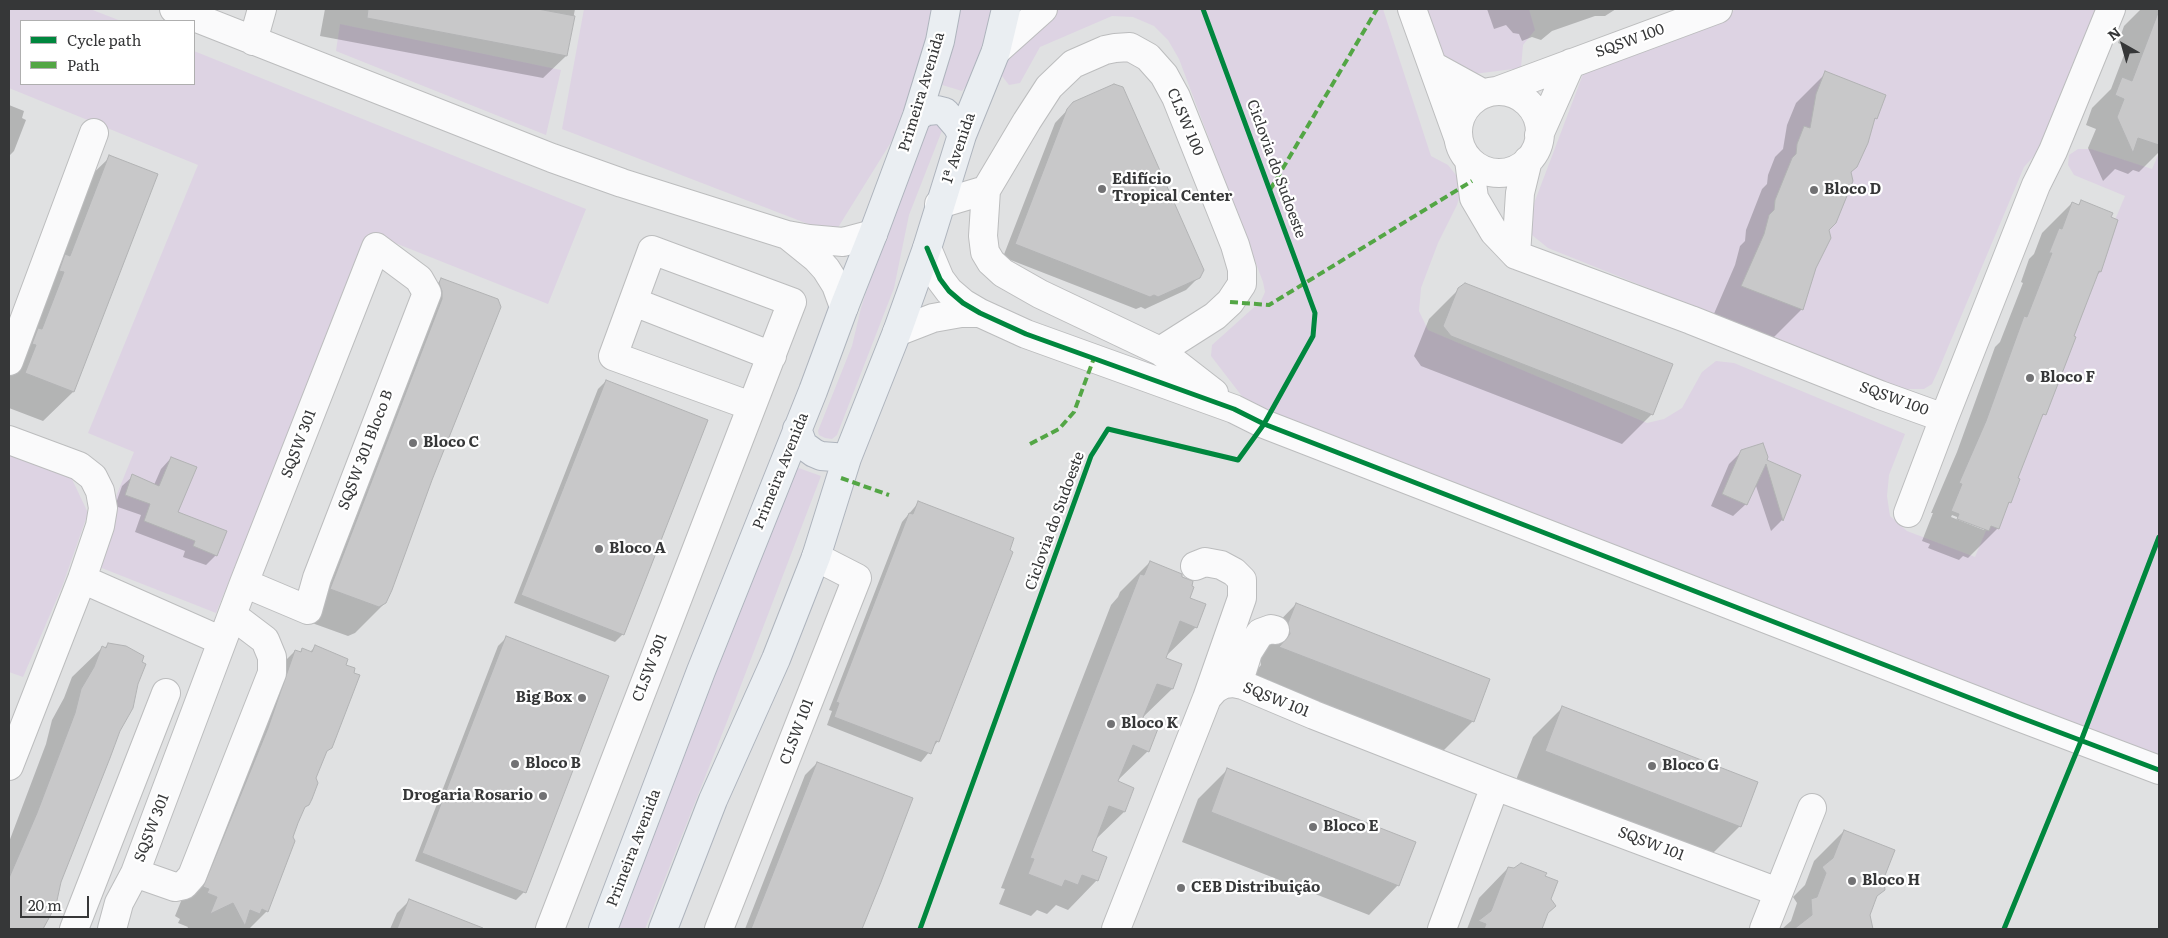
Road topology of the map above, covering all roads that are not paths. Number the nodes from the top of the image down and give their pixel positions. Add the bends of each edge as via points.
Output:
1 (174, 9) edge
2 (262, 9) edge
3 (946, 9) edge
4 (1006, 9) edge
5 (1043, 9) edge
6 (1412, 9) edge
7 (1718, 9) edge
8 (2111, 9) edge
9 (253, 40) junction
10 (996, 51) junction
11 (1571, 63) junction
12 (1433, 66) junction
13 (1490, 93) junction
14 (917, 116) junction
15 (94, 133) dead end
16 (1540, 135) junction
17 (962, 136) junction
18 (1463, 149) junction
19 (1528, 160) junction
20 (986, 190) junction
21 (939, 204) junction
22 (874, 234) junction
23 (786, 235) junction
24 (376, 246) joint
25 (927, 248) junction
26 (1516, 255) junction
27 (1040, 294) junction
28 (634, 302) junction
29 (844, 307) junction
30 (980, 313) junction
31 (13, 332) edge
32 (897, 332) junction
33 (1026, 334) junction
34 (1160, 351) junction
35 (772, 356) junction
36 (9, 361) edge
37 (751, 406) junction
38 (1234, 409) junction
39 (1944, 418) junction
40 (797, 429) junction
41 (9, 440) edge
42 (847, 458) junction
43 (1908, 513) dead end
44 (816, 557) junction
45 (1195, 566) dead end
46 (82, 579) junction
47 (244, 583) junction
48 (232, 615) junction
49 (1275, 630) dead end
50 (222, 641) junction
51 (1238, 684) junction
52 (166, 693) dead end
53 (1207, 698) junction
54 (9, 766) edge
55 (2159, 770) edge
56 (131, 784) junction
57 (1495, 786) junction
58 (165, 793) junction
59 (1812, 808) dead end
60 (135, 873) junction
61 (1778, 892) junction
62 (74, 929) edge
63 (112, 929) edge
64 (550, 929) edge
65 (603, 929) edge
66 (663, 929) edge
67 (719, 929) edge
68 (1116, 929) edge
69 (1442, 929) edge
70 (1764, 929) edge

1 - 9 street
2 - 9 street
3 - 14 main road, Primeira Avenida via 940,42
4 - 10 main road
5 - 10 street
6 - 12 street
7 - 11 street, SQSW 100
8 - 39 street, SQSW 100 via 2036,185
9 - 23 street via 552,158
10 - 17 main road, 1ª Avenida
11 - 13 street, SQSW 100
11 - 16 street
12 - 13 street
12 - 18 street
13 - 16 street via 1511,93 1523,99 1533,109
13 - 18 street via 1472,101 1463,112 1458,124
14 - 17 main road via 927,111 945,112
14 - 22 main road, Primeira Avenida
15 - 31 street
16 - 19 street
17 - 21 main road, 1ª Avenida
18 - 19 street via 1479,168 1492,173 1518,169
18 - 26 street, SQSW 100 via 1474,198 1494,232
19 - 26 street via 1520,193
20 - 21 street
20 - 27 street, CLSW 100 via 985,252 1003,273
20 - 34 street, CLSW 100 via 1049,87 1073,64 1115,48 1130,47 1148,57 1164,75 1176,97 1242,269 1242,284 1230,302 1215,316
21 - 25 main road, 1ª Avenida
22 - 23 street via 843,242
22 - 29 main road, Primeira Avenida
23 - 29 street via 826,269
24 - 47 street, SQSW 301
24 - 47 street, SQSW 301 Bloco B via 419,279 427,293 317,578 308,610
25 - 30 street via 933,267 949,291
25 - 32 main road
26 - 39 street, SQSW 100
27 - 33 street
27 - 34 street, CLSW 100
28 - 35 street
28 - 35 street, CLSW 301 via 652,250 792,302
28 - 37 street via 613,356
29 - 40 main road, Primeira Avenida
30 - 32 street via 934,318
30 - 33 street
31 - 36 street
32 - 42 main road
33 - 38 street
34 - 38 street, CLSW 100
35 - 37 street, CLSW 301
37 - 64 street, CLSW 301
38 - 55 street via 1264,424
39 - 43 street
40 - 42 main road via 803,445 814,453
40 - 65 main road, Primeira Avenida
41 - 46 street via 79,466 93,477 103,508
42 - 44 main road
44 - 66 main road via 776,659 713,800
44 - 67 street, CLSW 101 via 857,578
45 - 53 street via 1205,562 1221,565 1242,580 1242,598
46 - 50 street
46 - 54 street
47 - 48 street, SQSW 301
48 - 50 street, SQSW 301
48 - 60 street via 265,640 272,657 272,673 192,876 184,885 175,886
49 - 51 street via 1260,633 1248,652
50 - 58 street, SQSW 301
51 - 53 street, SQSW 101 via 1224,684
51 - 57 street, SQSW 101
52 - 56 street
53 - 68 street
56 - 58 street
56 - 62 street
57 - 61 street, SQSW 101
57 - 69 street
58 - 60 street, SQSW 301
59 - 61 street
60 - 63 street, SQSW 301 via 119,903
61 - 70 street

